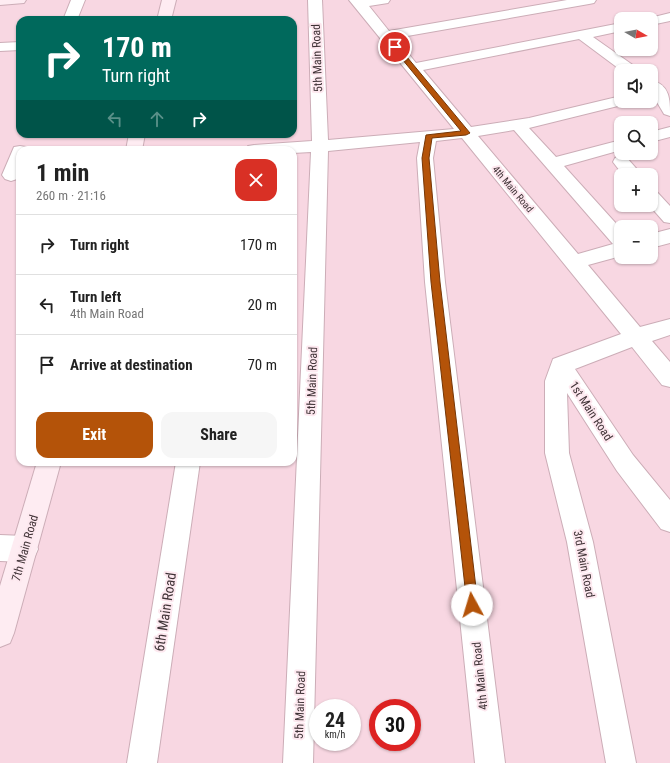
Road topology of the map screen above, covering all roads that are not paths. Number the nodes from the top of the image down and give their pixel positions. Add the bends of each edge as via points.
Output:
1 (18, 0) edge
2 (78, 0) edge
3 (169, 0) edge
4 (315, 0) edge
5 (382, 0) edge
6 (589, 0) edge
7 (0, 2) edge
8 (358, 2) edge
9 (72, 16) edge
10 (165, 16) edge
11 (669, 18) edge
12 (658, 20) edge
13 (614, 28) edge
14 (582, 35) junction
15 (386, 36) junction
16 (16, 46) edge
17 (0, 47) edge
18 (622, 64) edge
19 (413, 68) junction
20 (658, 95) edge
21 (614, 103) edge
22 (670, 111) edge
23 (518, 125) junction
24 (670, 132) edge
25 (466, 133) junction
26 (658, 135) edge
27 (429, 136) junction
28 (320, 146) junction
29 (297, 147) edge
30 (614, 155) edge
31 (16, 160) edge
32 (552, 164) junction
33 (10, 175) edge
34 (658, 204) edge
35 (670, 217) edge
36 (614, 233) edge
37 (670, 236) edge
38 (658, 239) edge
39 (614, 251) edge
40 (574, 262) junction
41 (670, 327) edge
42 (636, 337) junction
43 (561, 365) junction
44 (670, 378) edge
45 (48, 466) edge
46 (187, 466) edge
47 (670, 520) edge
48 (0, 548) edge
49 (25, 549) junction
50 (0, 633) edge
51 (142, 763) edge
52 (298, 763) edge
53 (490, 763) edge
54 (622, 763) edge

1 - 7 street
2 - 9 street
3 - 10 street
4 - 28 street, 5th Main Road
5 - 8 street
6 - 15 street
8 - 15 street, 4th Main Road
11 - 12 street
13 - 14 street
14 - 18 street
14 - 19 street
15 - 19 street, 4th Main Road
16 - 17 street
19 - 25 street, 4th Main Road
20 - 22 street
21 - 23 street
23 - 25 street
23 - 32 street
24 - 26 street
25 - 27 street
25 - 40 street, 4th Main Road
27 - 28 street
27 - 53 street, 4th Main Road via 425,158 436,282
28 - 29 street
28 - 52 street, 5th Main Road
30 - 32 street
31 - 33 street
32 - 36 street
34 - 35 street
37 - 38 street
39 - 40 street
40 - 42 street, 4th Main Road
41 - 42 street
42 - 43 street
42 - 44 street, 4th Main Road
43 - 47 street, 1st Main Road via 625,463
43 - 54 street, 3rd Main Road via 556,381 557,452 580,542
45 - 49 street, 7th Main Road
46 - 51 street, 6th Main Road
48 - 49 street
49 - 50 street, 7th Main Road

